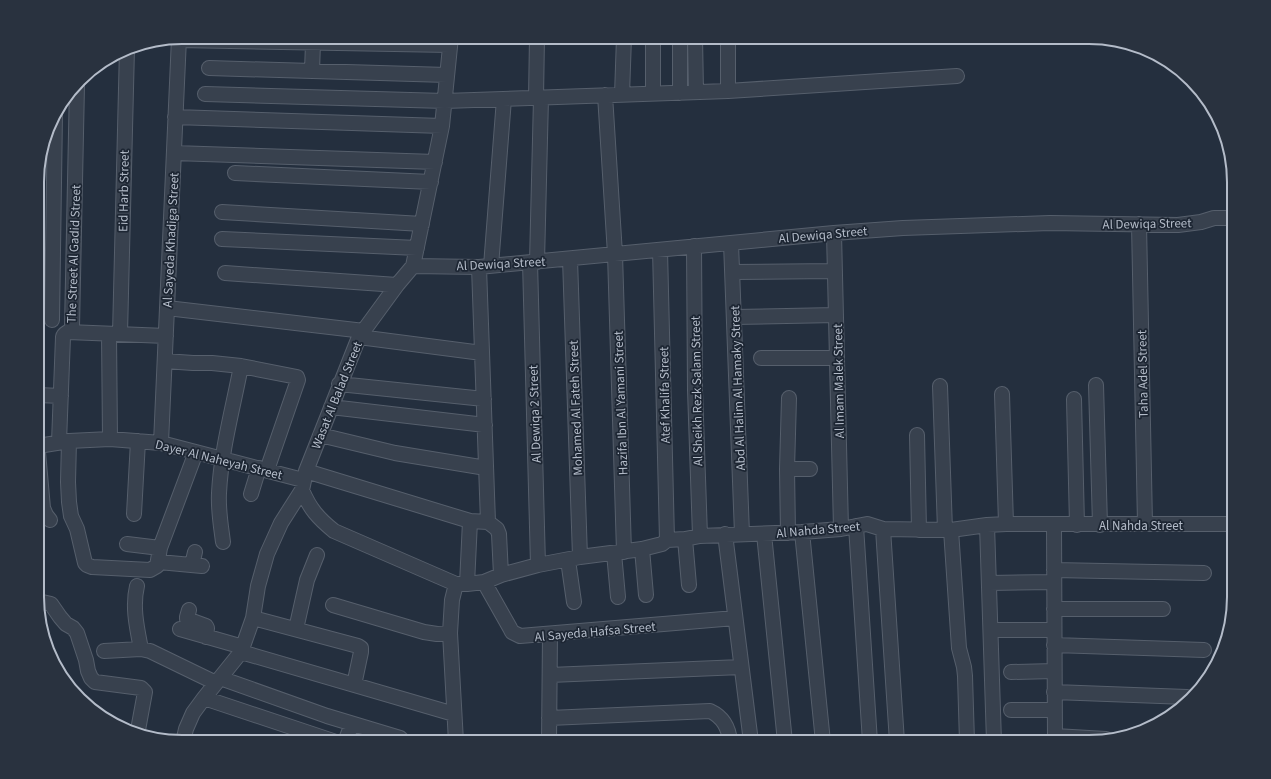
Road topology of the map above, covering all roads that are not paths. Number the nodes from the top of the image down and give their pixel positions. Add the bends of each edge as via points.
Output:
1 (179, 44) edge
2 (312, 44) edge
3 (450, 44) edge
4 (537, 44) edge
5 (624, 44) edge
6 (653, 44) edge
7 (680, 44) edge
8 (695, 44) edge
9 (728, 44) edge
10 (127, 56) edge
11 (209, 68) dead end
12 (312, 71) junction
13 (447, 75) junction
14 (957, 76) dead end
15 (728, 91) junction
16 (77, 92) edge
17 (680, 92) junction
18 (696, 92) junction
19 (205, 94) dead end
20 (653, 94) junction
21 (604, 95) junction
22 (622, 95) junction
23 (539, 98) junction
24 (504, 99) junction
25 (445, 101) junction
26 (175, 117) junction
27 (442, 126) junction
28 (55, 130) edge
29 (174, 153) junction
30 (435, 162) junction
31 (235, 173) dead end
32 (431, 182) junction
33 (222, 212) dead end
34 (1227, 218) edge
35 (422, 224) junction
36 (1139, 224) junction
37 (834, 233) junction
38 (222, 239) dead end
39 (731, 242) junction
40 (694, 246) junction
41 (417, 248) junction
42 (660, 250) junction
43 (615, 254) junction
44 (570, 259) junction
45 (533, 262) junction
46 (413, 266) junction
47 (485, 266) junction
48 (835, 271) junction
49 (732, 272) junction
50 (225, 273) dead end
51 (397, 285) junction
52 (167, 308) junction
53 (836, 315) junction
54 (734, 318) junction
55 (52, 320) dead end
56 (68, 332) junction
57 (114, 334) junction
58 (361, 334) junction
59 (166, 336) junction
60 (482, 353) junction
61 (761, 358) dead end
62 (837, 358) junction
63 (165, 361) junction
64 (241, 366) junction
65 (340, 384) junction
66 (1096, 385) dead end
67 (940, 386) dead end
68 (1002, 394) dead end
69 (44, 395) edge
70 (61, 396) junction
71 (789, 398) dead end
72 (484, 399) junction
73 (1074, 399) dead end
74 (331, 407) junction
75 (485, 425) junction
76 (320, 435) junction
77 (917, 435) dead end
78 (110, 439) junction
79 (138, 441) junction
80 (64, 442) junction
81 (161, 443) junction
82 (44, 445) edge
83 (196, 452) junction
84 (223, 459) junction
85 (486, 468) junction
86 (263, 469) junction
87 (787, 469) junction
88 (810, 469) dead end
89 (304, 480) junction
90 (251, 494) dead end
91 (44, 510) edge
92 (134, 514) dead end
93 (50, 520) dead end
94 (470, 521) junction
95 (488, 522) junction
96 (1006, 524) junction
97 (1145, 524) junction
98 (1227, 524) edge
99 (987, 525) junction
100 (1054, 525) junction
101 (1077, 525) junction
102 (1100, 525) junction
103 (856, 526) junction
104 (841, 529) junction
105 (883, 529) junction
106 (919, 530) junction
107 (948, 530) junction
108 (802, 532) junction
109 (788, 533) junction
110 (725, 534) junction
111 (742, 534) junction
112 (764, 534) junction
113 (700, 536) junction
114 (685, 539) junction
115 (667, 540) junction
116 (223, 542) dead end
117 (127, 544) dead end
118 (642, 549) junction
119 (619, 552) junction
120 (317, 554) dead end
121 (160, 555) junction
122 (574, 558) junction
123 (197, 561) dead end
124 (538, 565) junction
125 (1204, 573) dead end
126 (501, 575) junction
127 (1054, 576) junction
128 (484, 582) junction
129 (989, 583) junction
130 (462, 584) junction
131 (690, 585) dead end
132 (137, 586) dead end
133 (646, 595) dead end
134 (618, 596) dead end
135 (44, 602) edge
136 (574, 602) dead end
137 (333, 605) dead end
138 (1054, 609) junction
139 (1163, 609) dead end
140 (189, 610) dead end
141 (253, 618) junction
142 (735, 618) junction
143 (180, 629) dead end
144 (296, 629) junction
145 (990, 630) junction
146 (1054, 630) junction
147 (450, 633) junction
148 (550, 634) junction
149 (206, 637) junction
150 (1054, 645) junction
151 (141, 649) junction
152 (242, 650) junction
153 (1204, 650) dead end
154 (104, 651) dead end
155 (741, 667) junction
156 (1054, 671) junction
157 (1011, 672) dead end
158 (550, 675) junction
159 (218, 681) junction
160 (354, 685) junction
161 (1054, 692) junction
162 (1185, 697) edge
163 (204, 698) junction
164 (1011, 710) dead end
165 (1054, 710) junction
166 (454, 714) junction
167 (550, 718) junction
168 (352, 724) junction
169 (138, 727) edge
170 (185, 735) edge
171 (315, 735) edge
172 (348, 735) edge
173 (390, 735) edge
174 (456, 735) edge
175 (549, 735) edge
176 (728, 735) edge
177 (749, 735) edge
178 (785, 735) edge
179 (822, 735) edge
180 (870, 735) edge
181 (897, 735) edge
182 (967, 735) edge
183 (994, 735) edge
184 (1055, 735) edge

1 - 26 street, Al Sayeda Khadiga Street
2 - 12 street
3 - 13 street, Wasat Al Balad Street
4 - 23 street, Al Dewiqa 2 Street
5 - 22 street
6 - 20 street
7 - 17 street
8 - 18 street
9 - 15 street
10 - 57 street, Eid Harb Street
11 - 12 street
12 - 13 street
13 - 25 street, Wasat Al Balad Street
14 - 15 street
15 - 18 street
16 - 56 street, The Street Al Gadid Street via 72,327
17 - 18 street
17 - 20 street
19 - 25 street
20 - 22 street
21 - 22 street
21 - 23 street
21 - 43 street, Hazifa Ibn Al Yamani Street
23 - 24 street
23 - 45 street, Al Dewiqa 2 Street
24 - 25 street
24 - 47 street
25 - 27 street, Wasat Al Balad Street
26 - 27 street
26 - 29 street, Al Sayeda Khadiga Street
27 - 30 street, Wasat Al Balad Street
28 - 55 street
29 - 30 street
29 - 52 street, Al Sayeda Khadiga Street
30 - 32 street, Wasat Al Balad Street
31 - 32 street
32 - 35 street, Wasat Al Balad Street
33 - 35 street
34 - 36 street, Al Dewiqa Street via 1178,225
35 - 41 street, Wasat Al Balad Street
36 - 37 street, Al Dewiqa Street via 1043,223
36 - 97 street, Taha Adel Street
37 - 39 street, Al Dewiqa Street
37 - 48 street, Al Imam Malek Street
38 - 41 street
39 - 40 street, Al Dewiqa Street
39 - 49 street, Abd Al Halim Al Hamaky Street
40 - 42 street, Al Dewiqa Street
40 - 113 street, Al Sheikh Rezk Salam Street
41 - 46 street, Wasat Al Balad Street
42 - 43 street, Al Dewiqa Street
42 - 115 street, Atef Khalifa Street
43 - 44 street, Al Dewiqa Street
43 - 119 street, Hazifa Ibn Al Yamani Street
44 - 45 street, Al Dewiqa Street
44 - 122 street, Mohamed Al Fateh Street
45 - 47 street, Al Dewiqa Street
45 - 124 street, Al Dewiqa 2 Street
46 - 47 street, Al Dewiqa Street
46 - 51 street, Wasat Al Balad Street
47 - 60 street
48 - 49 street
48 - 53 street, Al Imam Malek Street
49 - 54 street, Abd Al Halim Al Hamaky Street
50 - 51 street
51 - 58 street, Wasat Al Balad Street
52 - 58 street
52 - 59 street, Al Sayeda Khadiga Street
53 - 54 street
53 - 62 street, Al Imam Malek Street
54 - 111 street, Abd Al Halim Al Hamaky Street
56 - 57 street
56 - 70 street, The Street Al Gadid Street via 63,337
57 - 59 street
57 - 78 street, Eid Harb Street
58 - 60 street
58 - 65 street, Wasat Al Balad Street
59 - 63 street, Al Sayeda Khadiga Street
60 - 72 street
61 - 62 street
62 - 104 street, Al Imam Malek Street
63 - 64 street
63 - 81 street, Al Sayeda Khadiga Street
64 - 84 street
64 - 86 street via 295,376 298,379
65 - 72 street
65 - 74 street, Wasat Al Balad Street
66 - 102 street
67 - 107 street
68 - 96 street
69 - 70 street
70 - 80 street, The Street Al Gadid Street
71 - 87 street
72 - 75 street
73 - 101 street
74 - 75 street
74 - 76 street, Wasat Al Balad Street
75 - 85 street
76 - 85 street via 395,453
76 - 89 street, Wasat Al Balad Street
77 - 106 street
78 - 79 street, Dayer Al Naheyah Street
78 - 80 street, Dayer Al Naheyah Street
79 - 81 street, Dayer Al Naheyah Street
79 - 92 street
80 - 82 street, Dayer Al Naheyah Street
80 - 121 street, The Street Al Gadid Street via 69,502 85,563 92,567 150,570 157,566
81 - 83 street, Dayer Al Naheyah Street
83 - 84 street, Dayer Al Naheyah Street
83 - 121 street
84 - 86 street, Dayer Al Naheyah Street
84 - 116 street via 219,493
85 - 95 street
86 - 89 street, Dayer Al Naheyah Street
86 - 90 street
87 - 88 street
87 - 109 street
89 - 94 street, Dayer Al Naheyah Street
89 - 130 street via 309,506 320,520 334,531
89 - 141 street, Wasat Al Balad Street via 268,554 258,586
91 - 93 street
94 - 95 street, Dayer Al Naheyah Street
94 - 130 street
95 - 126 street via 499,534
96 - 99 street, Al Nahda Street
96 - 100 street, Al Nahda Street
97 - 98 street, Al Nahda Street
97 - 102 street, Al Nahda Street
99 - 107 street, Al Nahda Street
99 - 129 street
100 - 101 street, Al Nahda Street
100 - 127 street
101 - 102 street, Al Nahda Street
103 - 104 street, Al Nahda Street
103 - 105 street, Al Nahda Street via 867,524
103 - 180 street
104 - 108 street, Al Nahda Street
105 - 106 street, Al Nahda Street
105 - 181 street
106 - 107 street, Al Nahda Street
107 - 182 street via 959,648 965,676
108 - 109 street, Al Nahda Street
108 - 179 street
109 - 112 street, Al Nahda Street
110 - 111 street, Al Nahda Street
110 - 113 street, Al Nahda Street
110 - 142 street
111 - 112 street, Al Nahda Street
112 - 178 street
113 - 114 street, Al Nahda Street
114 - 115 street, Al Nahda Street
114 - 131 street
115 - 118 street, Al Nahda Street
117 - 121 street
118 - 119 street, Al Nahda Street
118 - 133 street
119 - 122 street, Al Nahda Street
119 - 134 street, Hazifa Ibn Al Yamani Street
120 - 144 street via 307,580
121 - 123 street
122 - 124 street, Al Nahda Street
122 - 136 street, Mohamed Al Fateh Street
124 - 126 street, Al Nahda Street
125 - 127 street
126 - 128 street, Al Nahda Street
127 - 129 street
127 - 138 street
128 - 130 street, Al Nahda Street
128 - 148 street, Al Sayeda Hafsa Street via 512,632 524,637
129 - 145 street
130 - 147 street via 452,600
132 - 151 street via 134,609
135 - 169 street via 51,604 60,617 76,631 90,675 95,682 144,690
137 - 147 street via 424,632
138 - 139 street
138 - 146 street
140 - 149 street via 188,619 206,626
141 - 144 street
141 - 152 street, Wasat Al Balad Street
142 - 148 street, Al Sayeda Hafsa Street
142 - 155 street
143 - 149 street
144 - 160 street via 360,647 362,652
145 - 146 street
145 - 183 street
146 - 150 street
147 - 166 street
148 - 158 street
149 - 152 street
150 - 153 street
150 - 156 street
151 - 154 street
151 - 159 street
152 - 159 street, Wasat Al Balad Street
152 - 160 street
155 - 158 street
155 - 177 street
156 - 157 street
156 - 161 street
158 - 167 street
159 - 163 street, Wasat Al Balad Street
159 - 168 street
160 - 166 street
161 - 162 street
161 - 165 street
163 - 170 street, Wasat Al Balad Street via 193,713
163 - 171 street
164 - 165 street
165 - 184 street
166 - 174 street
167 - 175 street
167 - 176 street via 710,711 723,720
168 - 172 street
168 - 173 street

